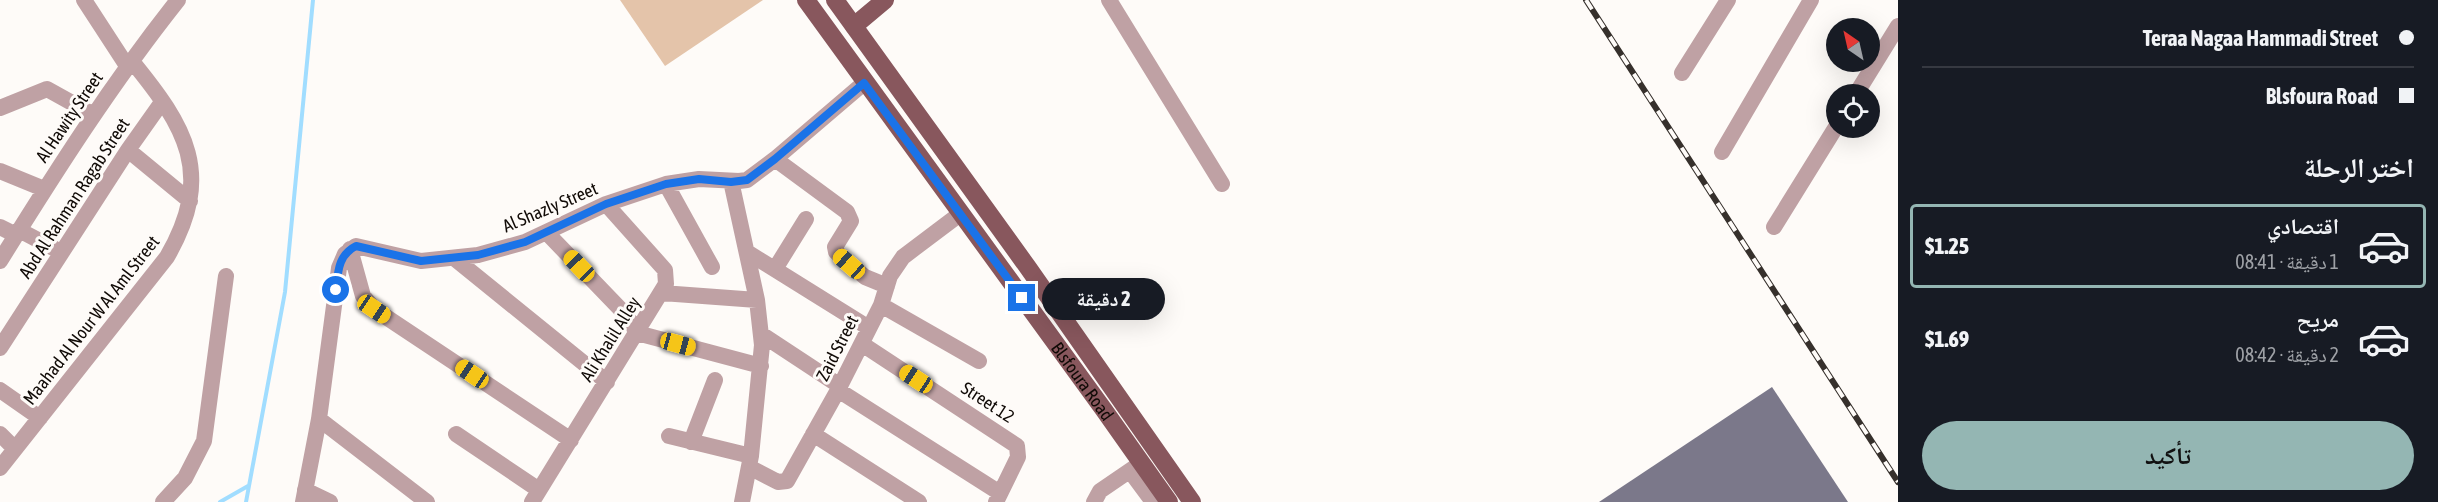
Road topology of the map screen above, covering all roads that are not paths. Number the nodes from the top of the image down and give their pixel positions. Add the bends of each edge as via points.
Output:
1 (84, 0) edge
2 (178, 0) edge
3 (806, 0) edge
4 (885, 0) edge
5 (1109, 0) edge
6 (1728, 0) edge
7 (1811, 0) edge
8 (840, 2) edge
9 (854, 26) junction
10 (1898, 26) edge
11 (129, 63) junction
12 (1682, 73) dead end
13 (864, 83) junction
14 (1862, 84) edge
15 (162, 102) junction
16 (0, 108) edge
17 (92, 114) junction
18 (1829, 138) edge
19 (128, 150) junction
20 (1722, 152) dead end
21 (775, 159) junction
22 (0, 171) edge
23 (731, 182) junction
24 (666, 184) junction
25 (1222, 184) dead end
26 (44, 189) junction
27 (189, 201) junction
28 (606, 204) junction
29 (960, 214) junction
30 (806, 219) dead end
31 (1774, 227) dead end
32 (0, 228) edge
33 (18, 232) junction
34 (547, 233) junction
35 (350, 249) junction
36 (61, 252) junction
37 (747, 252) junction
38 (454, 258) junction
39 (0, 261) edge
40 (712, 267) dead end
41 (1029, 269) junction
42 (775, 270) junction
43 (226, 276) dead end
44 (1011, 283) junction
45 (887, 286) junction
46 (662, 293) junction
47 (757, 300) junction
48 (881, 304) junction
49 (869, 328) junction
50 (637, 333) junction
51 (761, 334) junction
52 (862, 344) junction
53 (0, 348) edge
54 (979, 361) dead end
55 (761, 366) junction
56 (715, 380) dead end
57 (607, 382) junction
58 (839, 388) junction
59 (0, 390) edge
60 (40, 417) junction
61 (319, 419) junction
62 (0, 434) edge
63 (456, 434) dead end
64 (813, 434) junction
65 (669, 436) dead end
66 (570, 440) junction
67 (691, 442) junction
68 (15, 449) junction
69 (750, 462) junction
70 (1136, 467) junction
71 (0, 468) edge
72 (304, 496) edge
73 (535, 496) edge
74 (998, 498) edge
75 (163, 502) edge
76 (330, 502) edge
77 (428, 502) edge
78 (742, 502) edge
79 (919, 502) edge
80 (1094, 502) edge
81 (1153, 502) edge
82 (1168, 502) edge
83 (1192, 502) edge

1 - 11 street, Maahad Al Nour W Al Aml Street
2 - 11 street, Al Hawity Street
3 - 13 main road, Blsfoura Road
4 - 9 main road
5 - 25 street
6 - 12 street
7 - 20 street
8 - 9 main road, Blsfoura Road
9 - 41 main road, Blsfoura Road
10 - 14 street
11 - 15 street, Maahad Al Nour W Al Aml Street
11 - 17 street, Al Hawity Street
13 - 21 street, Al Shazly Street
13 - 29 main road, Blsfoura Road
15 - 19 street, Abd Al Rahman Ragab Street
15 - 27 street, Maahad Al Nour W Al Aml Street via 187,148 192,175
16 - 17 street via 47,88
17 - 26 street, Al Hawity Street
18 - 31 street
19 - 27 street
19 - 36 street, Abd Al Rahman Ragab Street
21 - 23 street, Al Shazly Street via 747,180
21 - 45 street via 847,212 851,221 835,247 836,252 865,277
22 - 26 street
23 - 24 street, Al Shazly Street via 699,179
23 - 37 street
24 - 28 street, Al Shazly Street
24 - 40 street
26 - 33 street, Al Hawity Street
27 - 60 street, Maahad Al Nour W Al Aml Street via 185,221 167,257
28 - 34 street, Al Shazly Street
28 - 46 street, Ali Khalil Alley via 665,270
29 - 44 main road, Blsfoura Road
29 - 45 street, Zaid Street via 903,257
30 - 42 street
32 - 33 street
33 - 36 street
33 - 39 street, Al Hawity Street
34 - 38 street, Al Shazly Street via 501,249
34 - 50 street via 627,316
35 - 38 street, Al Shazly Street via 362,245 421,261
35 - 61 street via 339,268
35 - 66 street via 363,296 374,309
36 - 53 street, Abd Al Rahman Ragab Street
37 - 42 street
37 - 47 street
38 - 57 street
41 - 44 main road
41 - 83 main road, Blsfoura Road
42 - 49 street
43 - 75 street via 204,441 185,478
44 - 70 main road, Blsfoura Road
45 - 48 street, Zaid Street
46 - 47 street
46 - 50 street, Ali Khalil Alley
47 - 51 street
48 - 49 street, Zaid Street
48 - 54 street
49 - 52 street, Zaid Street
50 - 55 street
50 - 57 street, Ali Khalil Alley
51 - 55 street
51 - 58 street
52 - 58 street, Zaid Street
52 - 74 street, Street 12 via 1013,442 1019,451
55 - 69 street
56 - 67 street
57 - 66 street, Ali Khalil Alley
58 - 64 street, Zaid Street
58 - 74 street
59 - 60 street
60 - 68 street, Maahad Al Nour W Al Aml Street
61 - 72 street
61 - 77 street
62 - 68 street
63 - 73 street
64 - 69 street, Zaid Street via 788,481 778,482
64 - 79 street
65 - 67 street
66 - 73 street, Ali Khalil Alley
67 - 69 street
68 - 71 street, Maahad Al Nour W Al Aml Street
69 - 78 street
70 - 80 street via 1100,492
70 - 81 street
70 - 82 main road, Blsfoura Road
72 - 76 street

